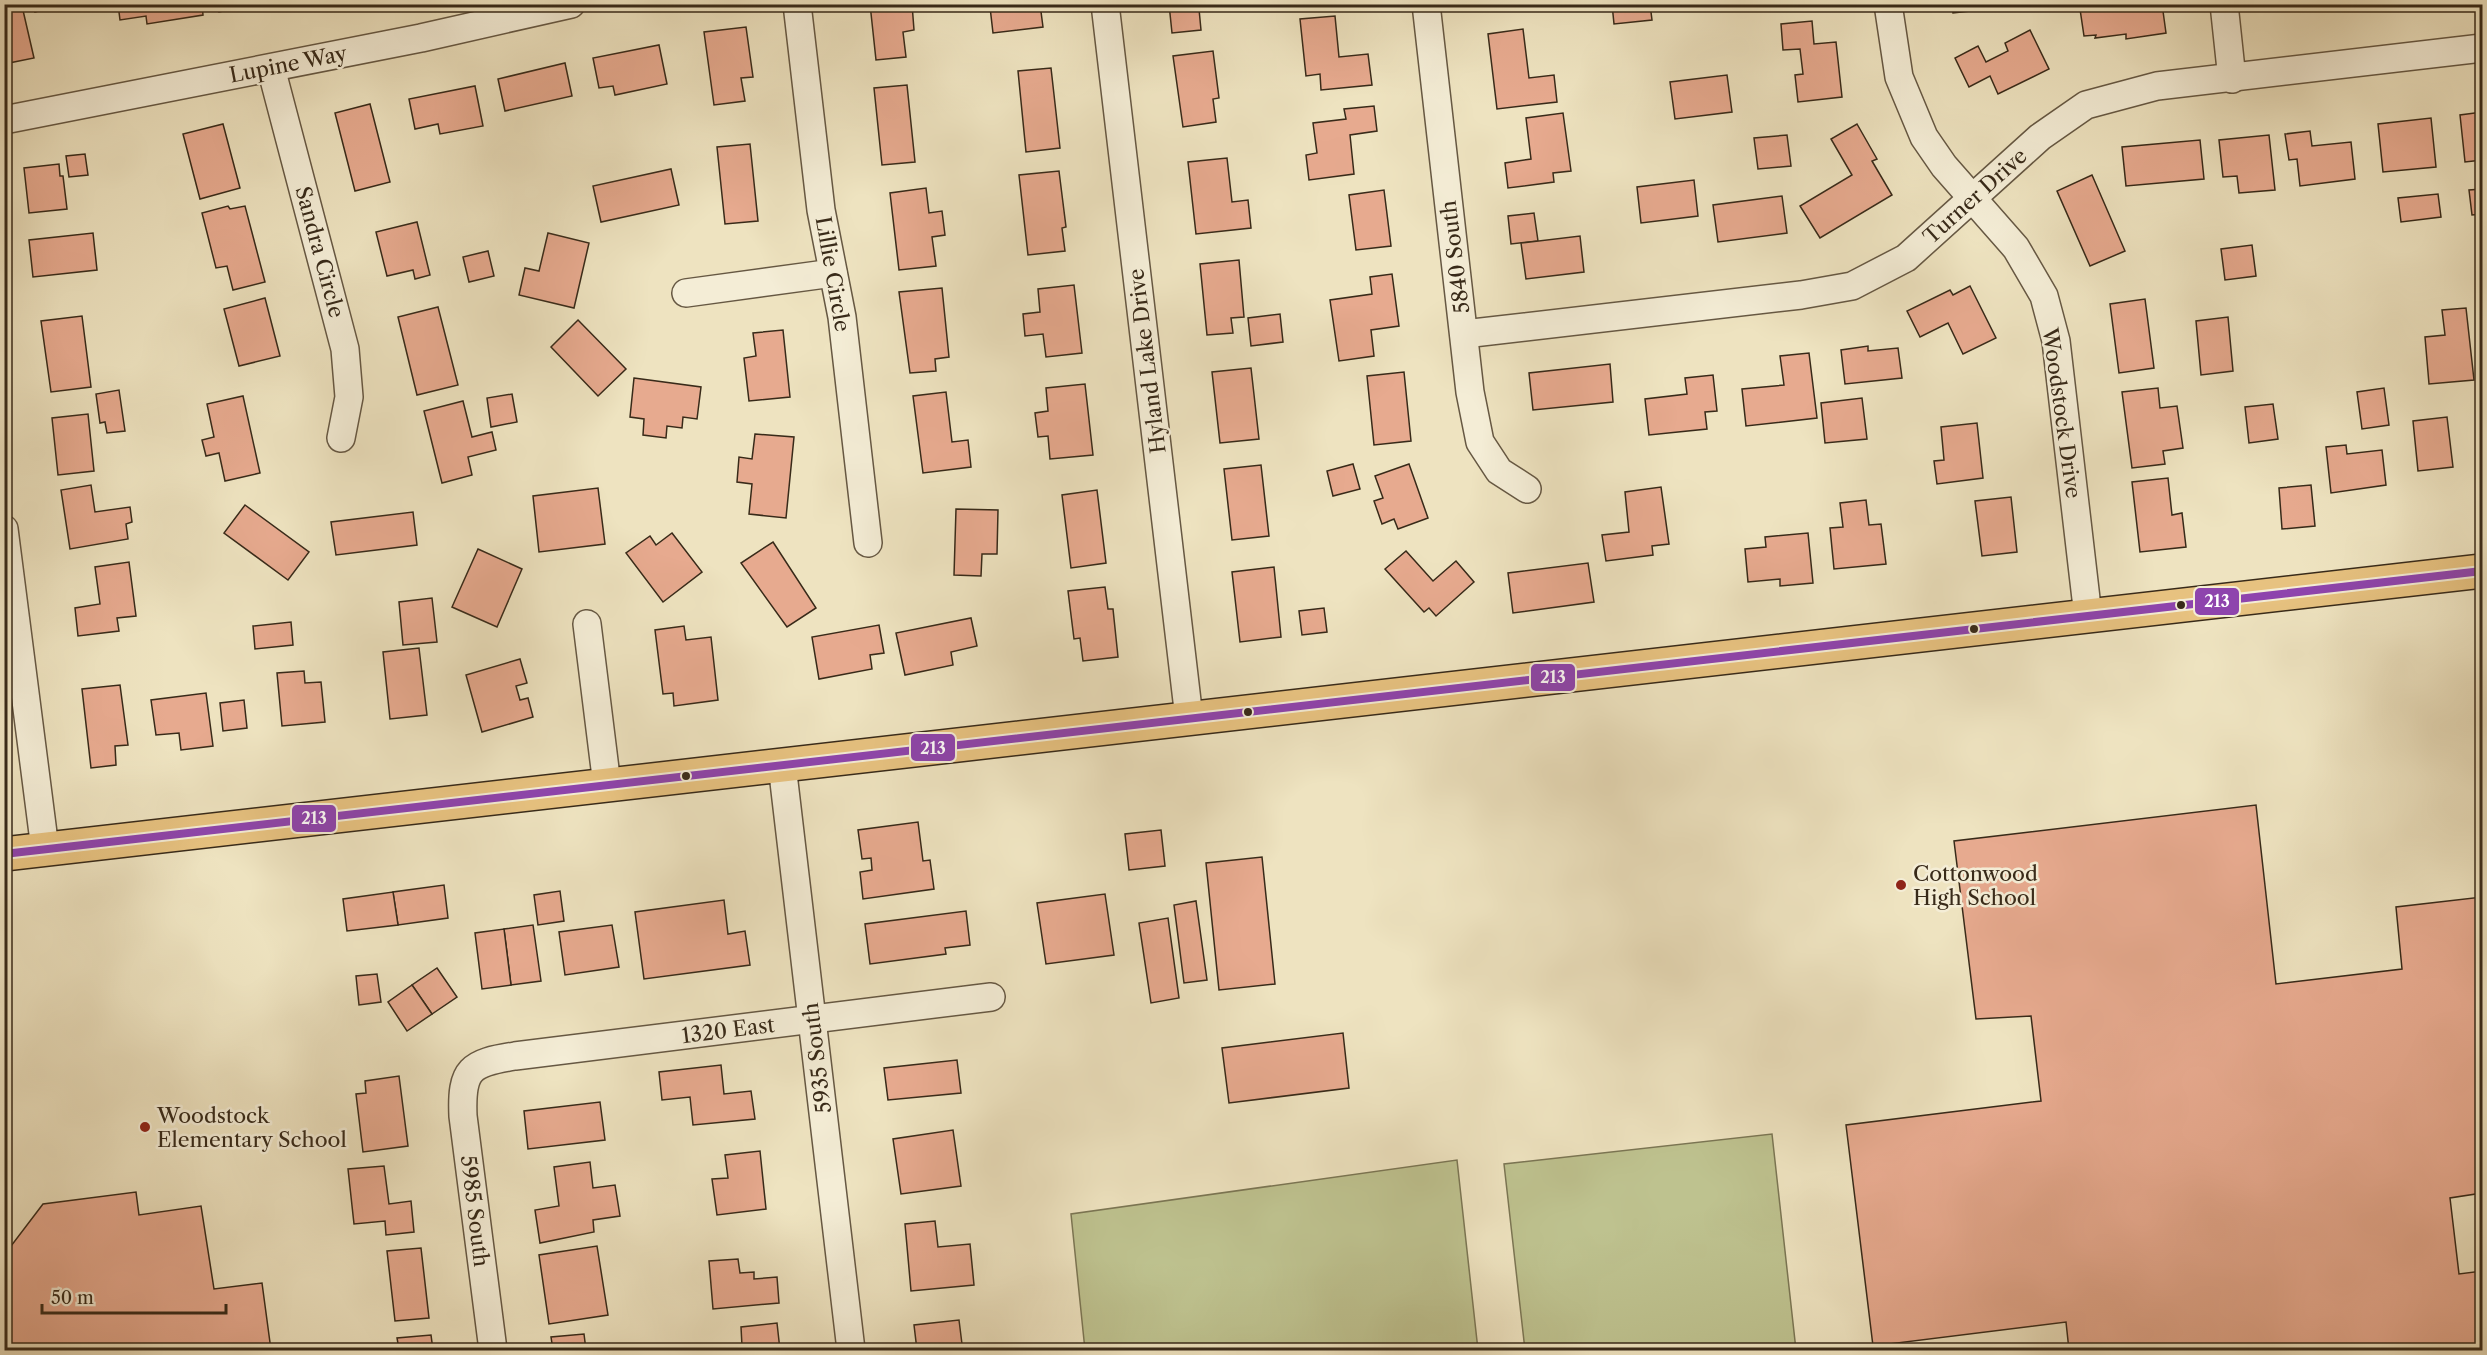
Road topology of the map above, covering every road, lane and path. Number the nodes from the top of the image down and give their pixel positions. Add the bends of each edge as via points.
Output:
1 (571, 4) edge
2 (798, 4) edge
3 (1105, 4) edge
4 (1426, 4) edge
5 (1888, 4) edge
6 (2224, 4) edge
7 (2482, 48) edge
8 (271, 68) junction
9 (2232, 79) junction
10 (4, 120) edge
11 (1975, 198) junction
12 (833, 273) junction
13 (686, 293) dead end
14 (1464, 334) junction
15 (341, 438) dead end
16 (1527, 489) dead end
17 (4, 529) edge
18 (868, 543) dead end
19 (2482, 571) edge
20 (2088, 616) junction
21 (587, 624) dead end
22 (1189, 718) junction
23 (782, 765) junction
24 (607, 785) junction
25 (45, 849) junction
26 (4, 854) edge
27 (991, 997) dead end
28 (813, 1019) junction
29 (468, 1072) joint
30 (493, 1350) edge
31 (851, 1350) edge

1 - 8 street, Lupine Way
2 - 12 street, Lillie Circle via 821,210
3 - 22 street, Hyland Lake Drive
4 - 14 street, 5840 South
5 - 11 street, Woodstock Drive via 1899,77 1910,106 1924,137 1944,166
6 - 9 street
7 - 9 street, Turner Drive
8 - 10 street, Lupine Way
8 - 15 street, Sandra Circle via 345,349 349,397
9 - 11 street, Turner Drive via 2157,86 2086,105 2040,137
11 - 14 street, Turner Drive via 1906,258 1852,286
11 - 20 street, Woodstock Drive via 2016,248 2044,296 2050,318 2056,341
12 - 13 street
12 - 18 street, Lillie Circle via 842,316
14 - 16 street, 5840 South via 1480,442 1499,471
17 - 25 street
19 - 20 main road
20 - 22 main road
21 - 24 street
22 - 23 main road
23 - 24 main road
23 - 28 street, 5935 South
24 - 25 main road
25 - 26 main road
27 - 28 street, 1320 East
28 - 29 street, 1320 East via 515,1056 480,1063
28 - 31 street, 5935 South
29 - 30 street, 5985 South via 462,1092 463,1116

